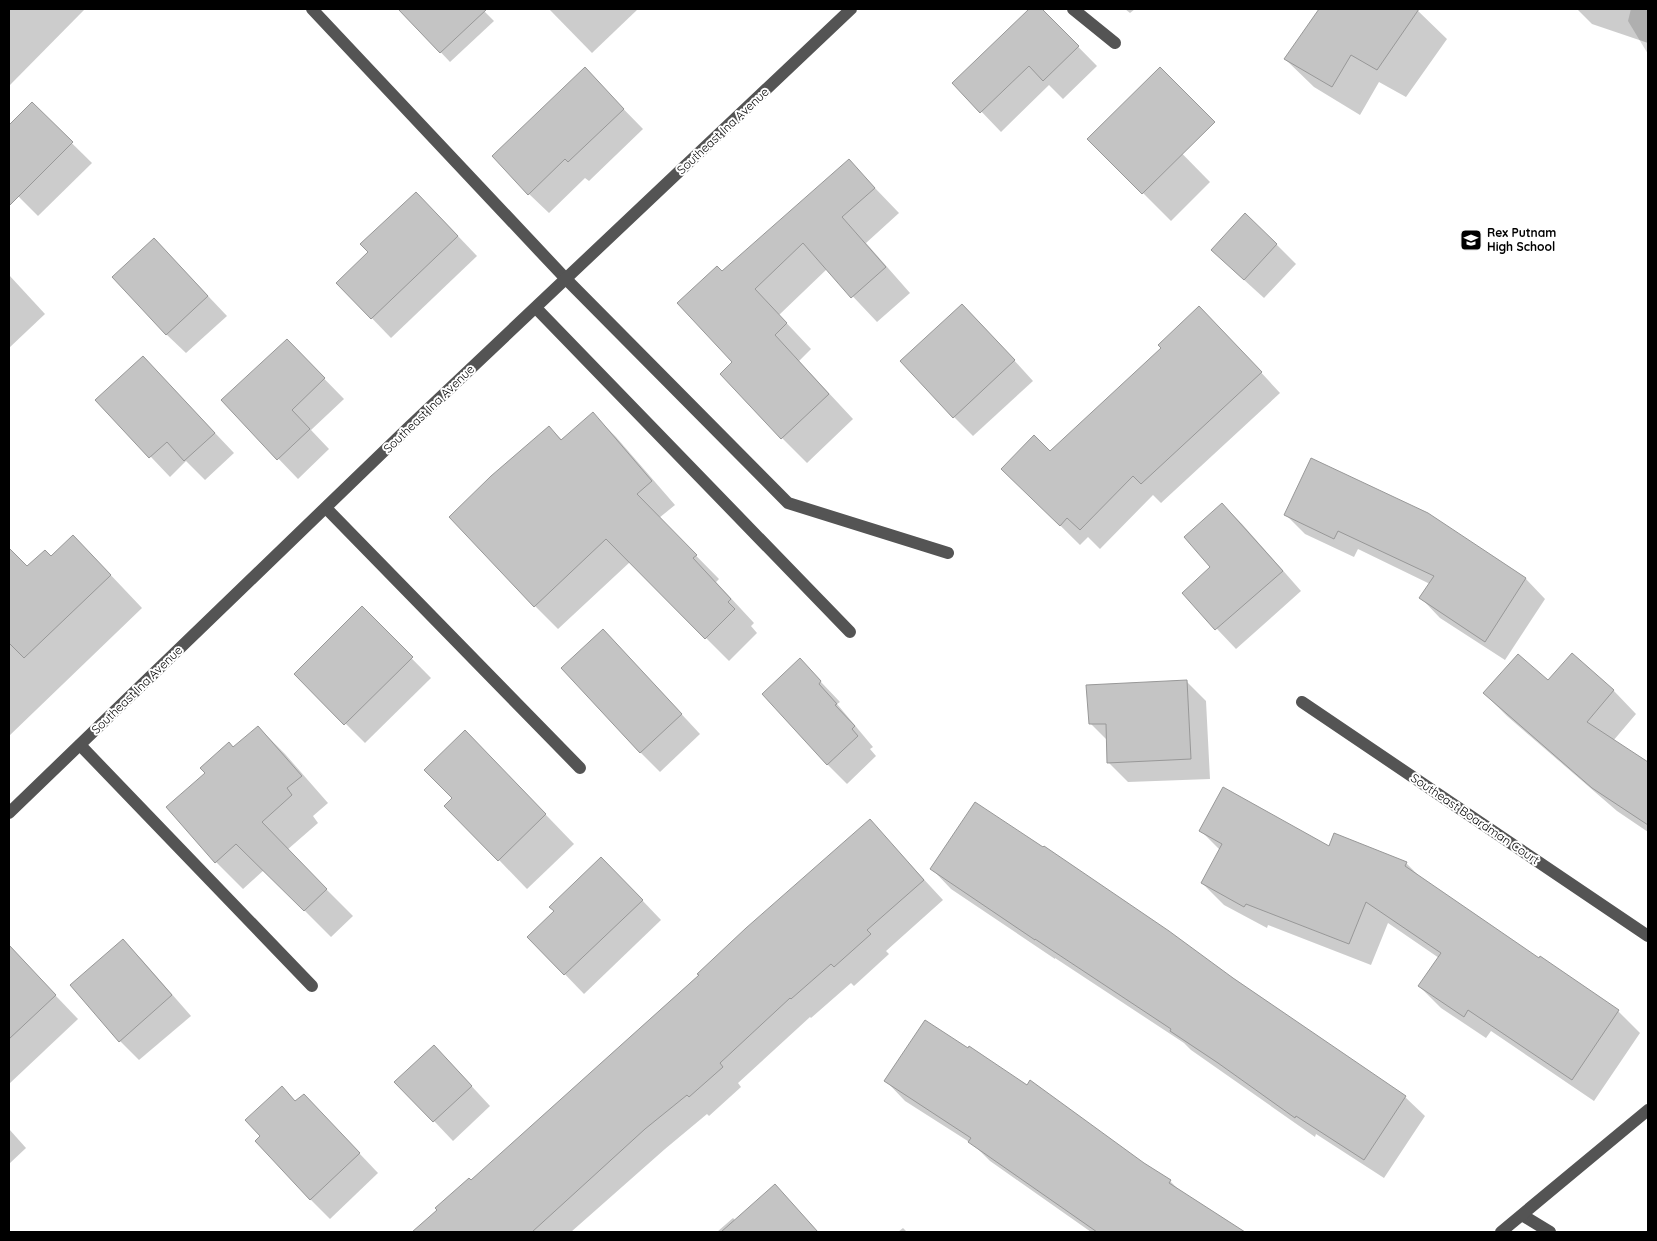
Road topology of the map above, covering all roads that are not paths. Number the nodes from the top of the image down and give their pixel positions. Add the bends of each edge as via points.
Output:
1 (312, 9) edge
2 (852, 9) edge
3 (1072, 9) edge
4 (1115, 43) dead end
5 (566, 279) junction
6 (536, 308) junction
7 (326, 508) junction
8 (948, 553) dead end
9 (850, 632) dead end
10 (1302, 702) dead end
11 (80, 745) junction
12 (580, 768) dead end
13 (9, 813) edge
14 (1648, 936) edge
15 (312, 986) dead end
16 (1648, 1110) edge
17 (1522, 1215) junction
18 (1501, 1232) edge
19 (1550, 1232) edge

1 - 5 street
2 - 5 street, Southeast Ina Avenue
3 - 4 street
5 - 6 street, Southeast Ina Avenue
5 - 8 street via 788,503
6 - 7 street, Southeast Ina Avenue
6 - 9 street
7 - 11 street, Southeast Ina Avenue
7 - 12 street
10 - 14 street, Southeast Boardman Court
11 - 13 street, Southeast Ina Avenue
11 - 15 street
16 - 17 street
17 - 18 street
17 - 19 street

